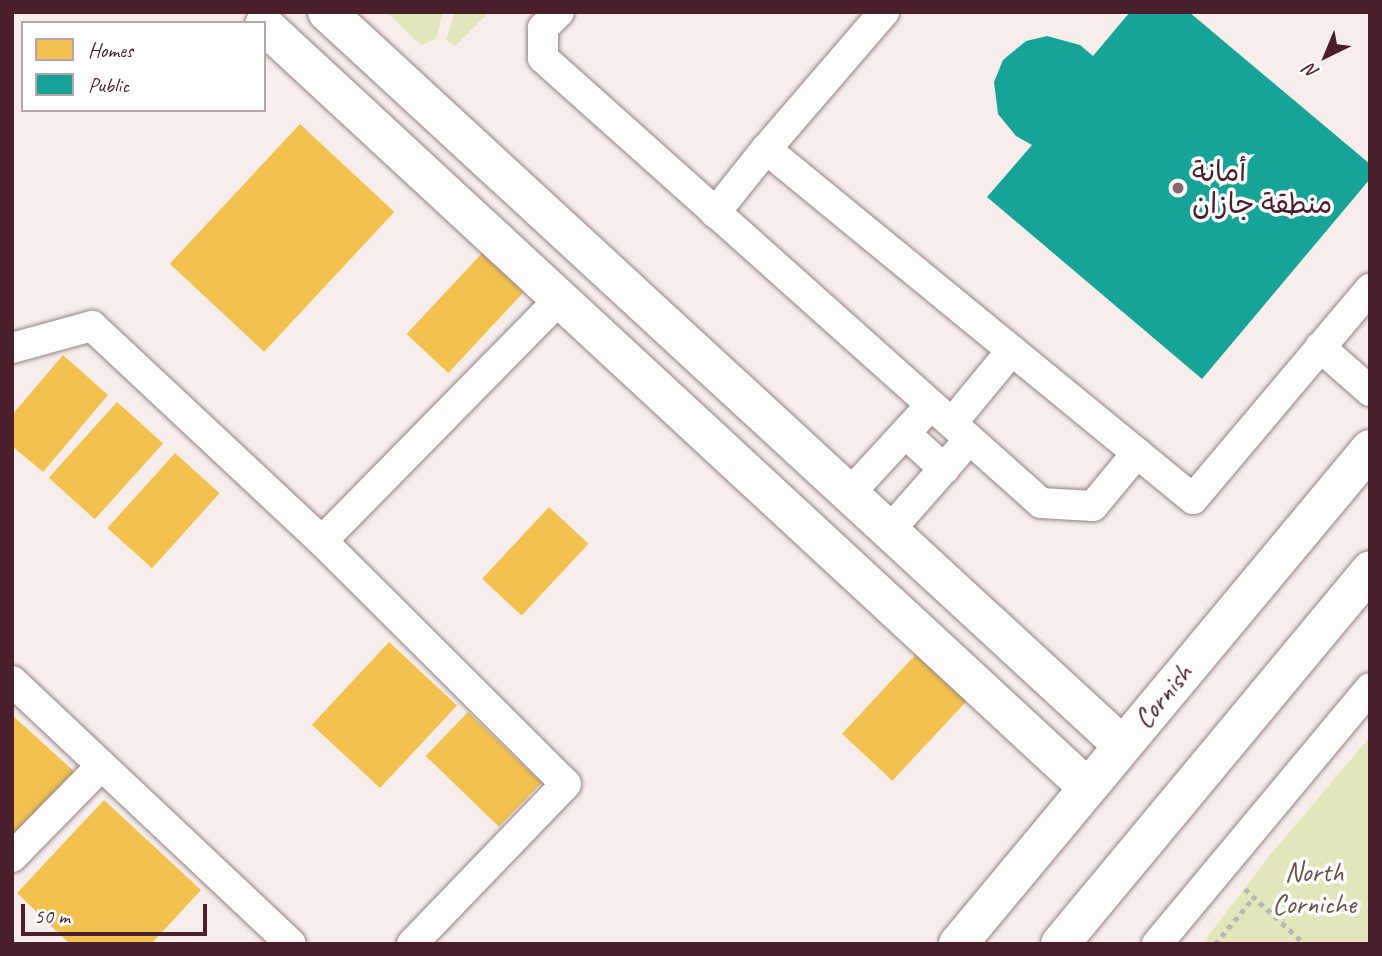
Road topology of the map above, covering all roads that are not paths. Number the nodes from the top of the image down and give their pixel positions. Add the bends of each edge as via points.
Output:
1 (327, 12) edge
2 (559, 12) edge
3 (884, 12) edge
4 (266, 27) edge
5 (766, 149) junction
6 (715, 213) junction
7 (561, 298) junction
8 (1364, 306) edge
9 (1320, 347) junction
10 (12, 348) edge
11 (1012, 350) junction
12 (1370, 391) edge
13 (950, 423) junction
14 (906, 434) junction
15 (1370, 449) edge
16 (1137, 453) junction
17 (944, 469) junction
18 (850, 493) junction
19 (889, 531) junction
20 (322, 541) junction
21 (1370, 570) edge
22 (12, 681) edge
23 (1370, 688) edge
24 (1122, 745) junction
25 (101, 766) junction
26 (1087, 787) junction
27 (12, 857) edge
28 (291, 944) edge
29 (412, 944) edge
30 (958, 944) edge
31 (1059, 944) edge
32 (1157, 944) edge

1 - 18 main road
2 - 6 street via 543,27 543,58
3 - 5 street
4 - 7 main road
5 - 6 street
5 - 11 street
6 - 13 street
7 - 20 street
7 - 26 main road
8 - 9 street
9 - 12 street
9 - 16 street via 1193,499
10 - 20 street via 92,326
11 - 13 street
11 - 16 street
13 - 14 street
13 - 16 street via 1041,503 1093,506
13 - 17 street
14 - 17 street
14 - 18 street
15 - 24 main road, Cornish
17 - 19 street
18 - 19 main road
19 - 24 main road
20 - 29 street via 566,784
21 - 31 main road
22 - 25 street
23 - 32 street
24 - 26 main road, Cornish
25 - 27 street
25 - 28 street
26 - 30 main road, Cornish

